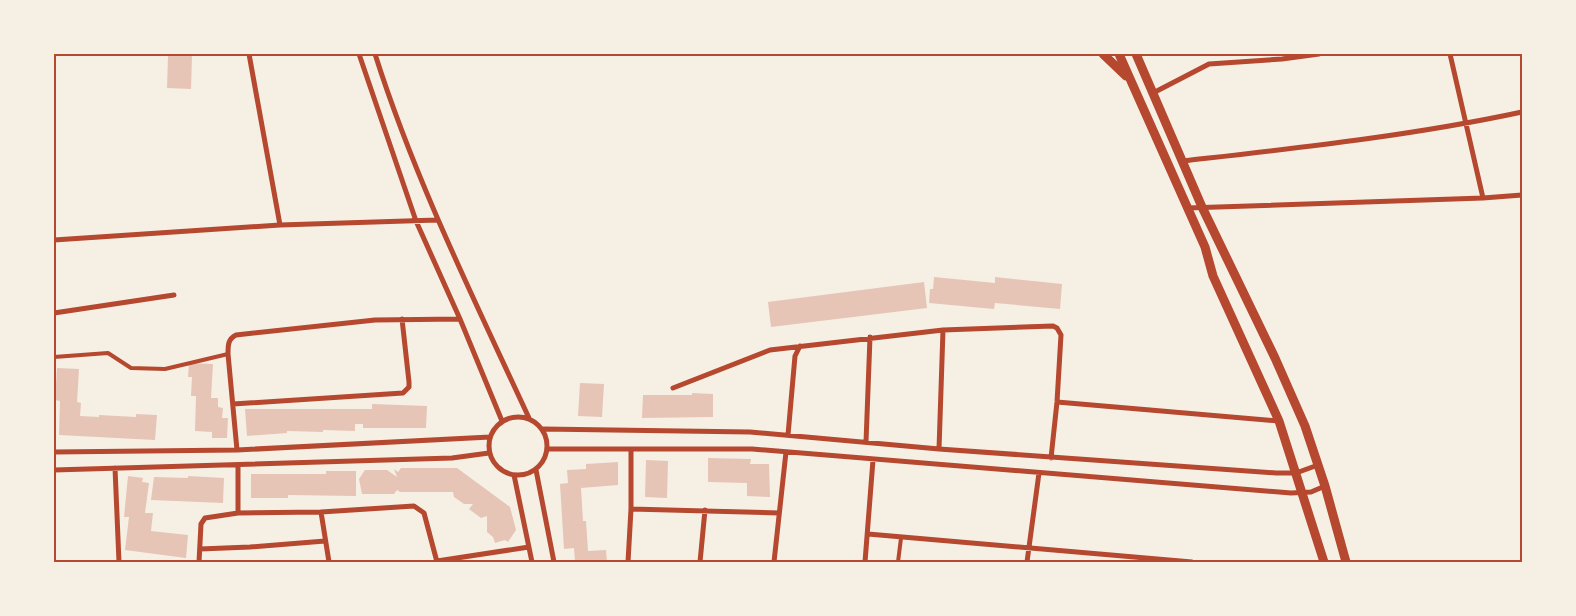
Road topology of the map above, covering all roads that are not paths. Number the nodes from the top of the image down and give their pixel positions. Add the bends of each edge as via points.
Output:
1 (249, 54) edge
2 (359, 54) edge
3 (375, 54) edge
4 (1103, 54) edge
5 (1119, 54) edge
6 (1136, 54) edge
7 (1319, 54) edge
8 (1450, 54) edge
9 (1282, 56) edge
10 (1131, 81) junction
11 (1153, 93) junction
12 (1522, 112) edge
13 (1466, 124) junction
14 (1183, 161) junction
15 (1522, 195) edge
16 (1484, 198) junction
17 (1202, 207) junction
18 (1187, 208) junction
19 (438, 220) junction
20 (416, 221) junction
21 (280, 225) junction
22 (54, 240) edge
23 (174, 295) dead end
24 (54, 313) edge
25 (402, 319) junction
26 (460, 319) junction
27 (943, 330) junction
28 (870, 338) junction
29 (800, 346) junction
30 (228, 354) junction
31 (54, 357) edge
32 (673, 388) dead end
33 (1057, 402) junction
34 (233, 404) junction
35 (528, 418) junction
36 (502, 421) junction
37 (1279, 421) junction
38 (543, 429) junction
39 (788, 435) junction
40 (490, 437) junction
41 (866, 442) junction
42 (548, 449) junction
43 (939, 449) junction
44 (237, 450) junction
45 (631, 450) junction
46 (54, 452) edge
47 (786, 452) junction
48 (489, 453) junction
49 (1051, 458) junction
50 (873, 460) junction
51 (238, 465) junction
52 (1318, 465) junction
53 (115, 468) junction
54 (54, 470) edge
55 (536, 470) junction
56 (1039, 473) junction
57 (1296, 473) junction
58 (514, 475) junction
59 (1325, 486) junction
60 (1303, 494) junction
61 (631, 509) junction
62 (705, 510) junction
63 (321, 512) junction
64 (238, 513) junction
65 (779, 513) junction
66 (868, 534) junction
67 (901, 538) junction
68 (325, 541) junction
69 (529, 547) junction
70 (200, 549) junction
71 (1029, 549) junction
72 (1102, 555) junction
73 (119, 562) edge
74 (199, 562) edge
75 (329, 562) edge
76 (437, 562) edge
77 (532, 562) edge
78 (554, 562) edge
79 (628, 562) edge
80 (700, 562) edge
81 (774, 562) edge
82 (865, 562) edge
83 (898, 562) edge
84 (1027, 562) edge
85 (1101, 562) edge
86 (1173, 562) edge
87 (1192, 562) edge
88 (1324, 562) edge
89 (1346, 562) edge

1 - 21 street
2 - 20 street
3 - 19 street
4 - 10 street
5 - 10 street
6 - 11 street
7 - 9 street
8 - 13 street
9 - 11 street via 1209,64
10 - 18 street
11 - 14 street
12 - 13 street
13 - 14 street via 1363,141
13 - 16 street
14 - 17 street
15 - 16 street
16 - 17 street
17 - 18 street
17 - 52 street via 1290,391
18 - 37 street via 1206,247 1213,276
19 - 20 street
19 - 35 street
20 - 21 street
20 - 26 street
21 - 22 street
23 - 24 street
25 - 26 street
25 - 30 street via 236,335 229,340
25 - 34 street via 409,382 403,393
26 - 36 street
27 - 28 street
27 - 33 street via 1057,328 1061,335
27 - 43 street
28 - 29 street
28 - 41 street
29 - 32 street via 770,350
29 - 39 street via 795,356
30 - 31 lane via 165,368 131,368 108,353
30 - 34 street
33 - 37 street
33 - 49 street
34 - 44 street
35 - 36 street via 510,417
35 - 38 street
36 - 40 street
37 - 57 street
38 - 39 street via 708,430
38 - 42 street
39 - 41 street
40 - 44 street
40 - 48 street
41 - 43 street
42 - 45 street
42 - 55 street
43 - 49 street
44 - 46 street
45 - 47 street via 701,448
45 - 61 street
47 - 50 street
47 - 65 street
48 - 51 street via 452,458
48 - 58 street via 503,472
49 - 57 street
50 - 56 street
50 - 66 street
51 - 53 street
51 - 64 street
52 - 57 street
52 - 59 street
53 - 54 street
53 - 73 street
55 - 58 street via 526,475
55 - 78 street
56 - 60 street
56 - 71 street
57 - 60 street
58 - 69 street
59 - 60 street
59 - 89 street
60 - 88 street
61 - 62 street
61 - 79 street
62 - 65 street
62 - 80 street
63 - 64 street
63 - 68 street
63 - 76 street via 417,507 424,513
64 - 70 street via 205,518 201,524
65 - 81 street
66 - 67 street
66 - 82 street
67 - 71 street
67 - 83 lane
68 - 70 street
68 - 75 street
69 - 76 street
69 - 77 street
70 - 74 street
71 - 72 street
71 - 84 street
72 - 85 street
72 - 86 street
86 - 87 street

